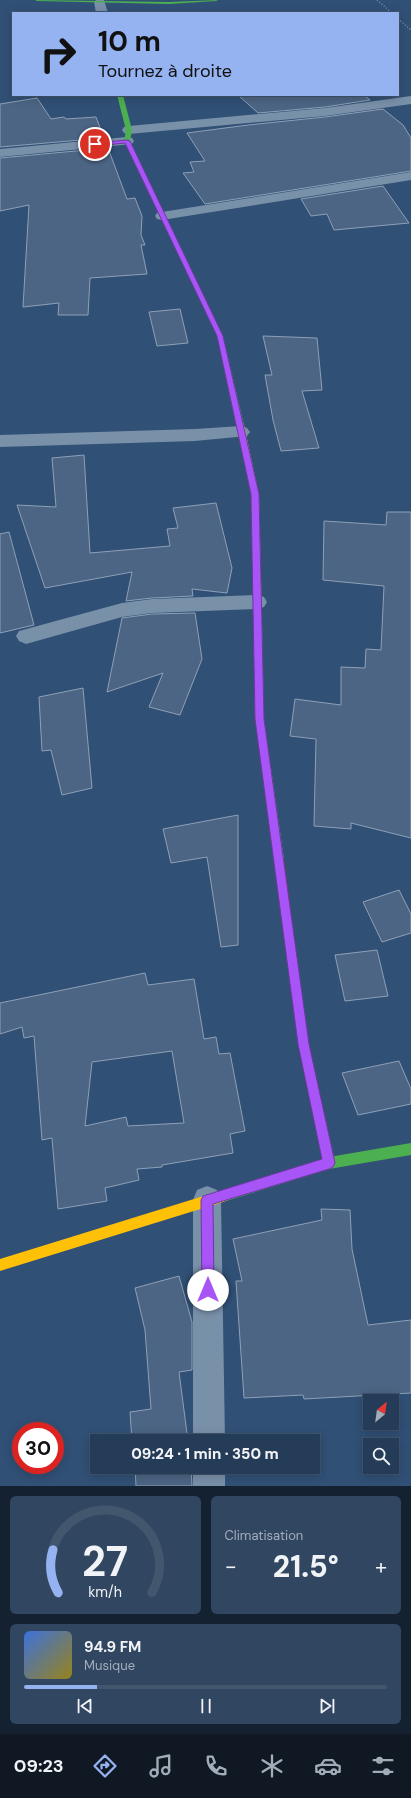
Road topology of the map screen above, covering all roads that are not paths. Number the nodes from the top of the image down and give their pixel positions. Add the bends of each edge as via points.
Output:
1 (37, 0) edge
2 (216, 0) edge
3 (101, 7) edge
4 (120, 96) edge
5 (411, 100) edge
6 (128, 136) junction
7 (0, 154) edge
8 (411, 176) edge
9 (162, 216) junction
10 (241, 432) junction
11 (0, 441) edge
12 (257, 602) junction
13 (26, 636) dead end
14 (411, 1149) edge
15 (329, 1163) junction
16 (207, 1200) junction
17 (0, 1265) edge
18 (209, 1434) edge
19 (209, 1474) edge
20 (209, 1486) edge

1 - 3 street
2 - 3 street
4 - 6 street
5 - 6 street
6 - 7 street
6 - 9 street
8 - 9 street
9 - 10 street via 220,336
10 - 11 street
10 - 12 street via 255,494
12 - 13 street via 152,606 122,610
12 - 15 street via 260,719 304,1044
14 - 15 street
15 - 16 street
16 - 17 street
16 - 18 street
19 - 20 street

